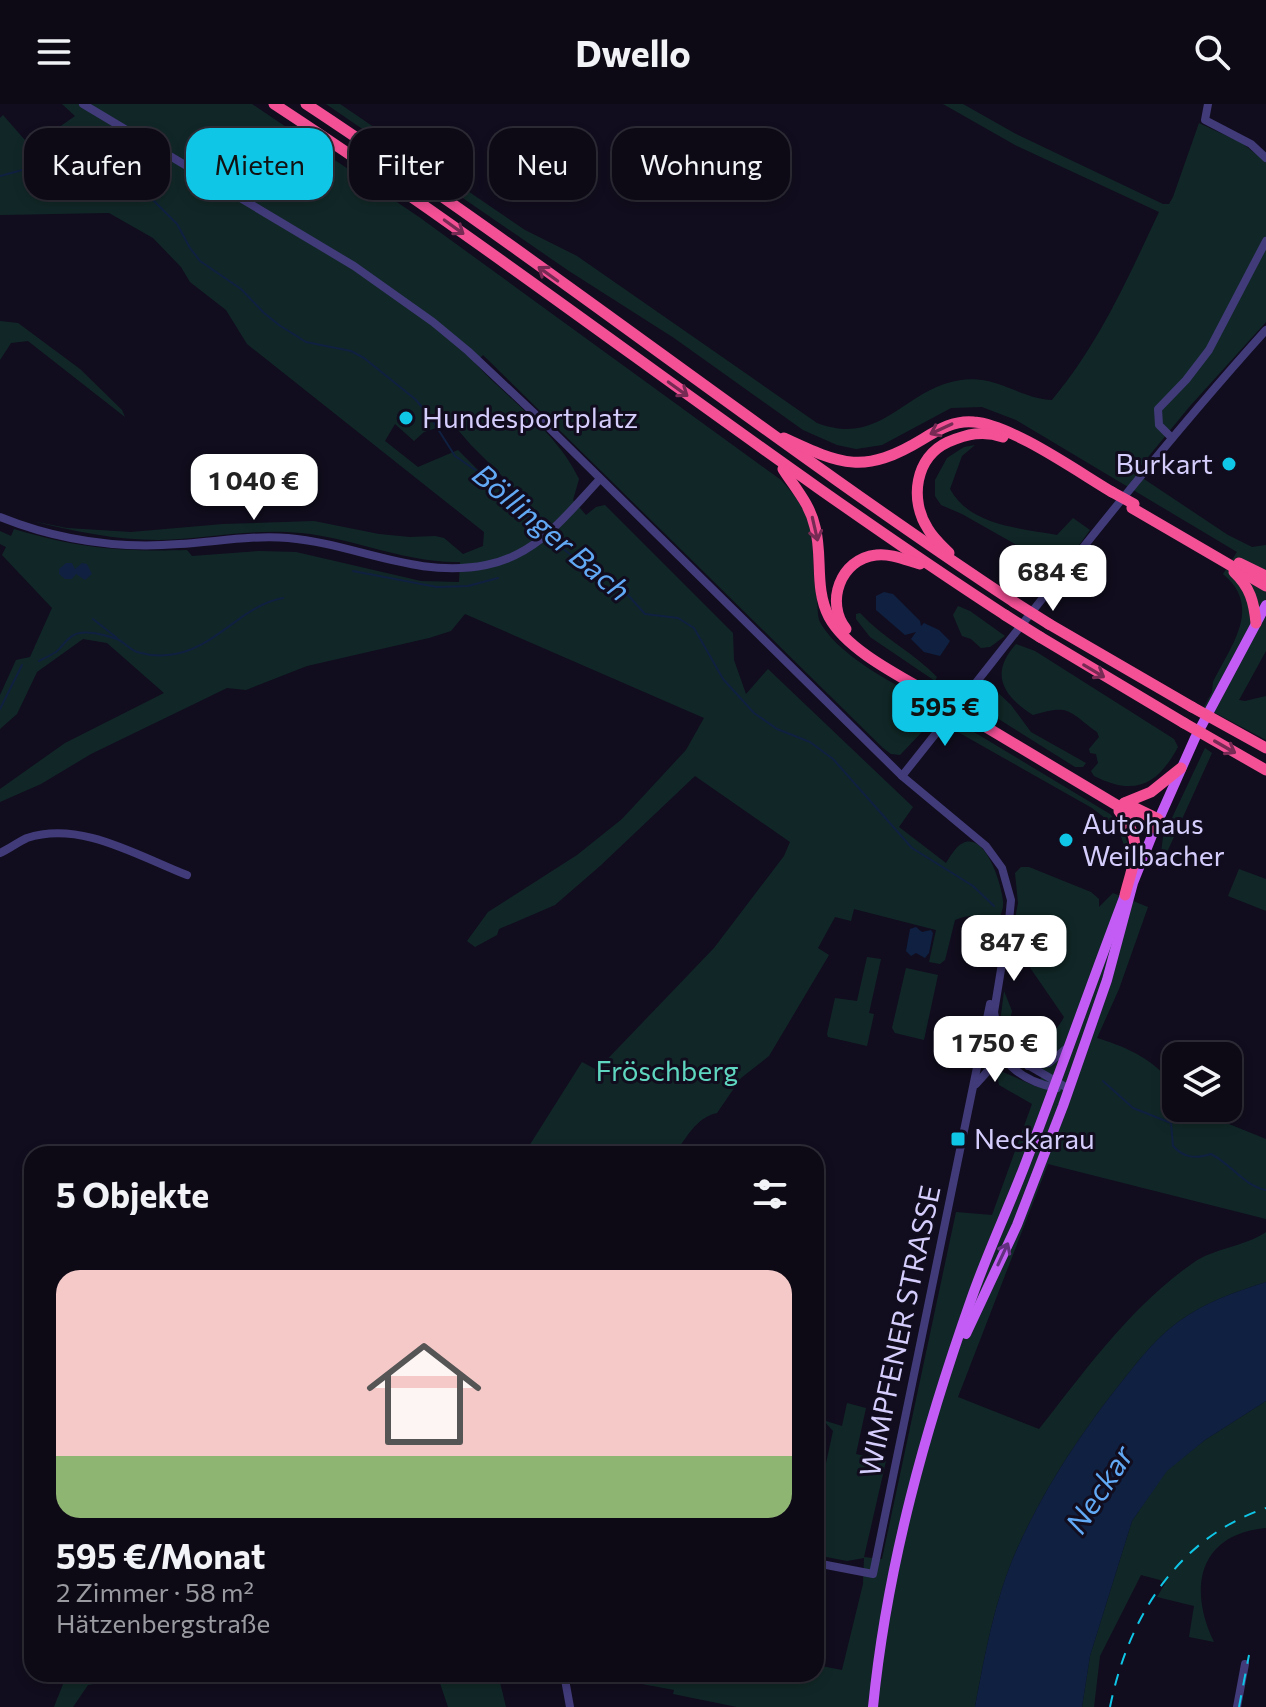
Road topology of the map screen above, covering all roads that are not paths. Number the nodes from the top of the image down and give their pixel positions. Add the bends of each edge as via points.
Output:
1 (83, 104) edge
2 (274, 104) edge
3 (306, 104) edge
4 (1208, 104) edge
5 (1266, 158) edge
6 (1266, 241) edge
7 (1266, 330) edge
8 (754, 424) junction
9 (1172, 438) junction
10 (778, 461) junction
11 (600, 479) junction
12 (1111, 494) junction
13 (1133, 506) junction
14 (0, 517) edge
15 (1266, 563) edge
16 (1225, 564) junction
17 (959, 566) junction
18 (932, 567) junction
19 (1248, 567) junction
20 (1266, 576) edge
21 (1266, 586) edge
22 (1266, 605) edge
23 (1256, 623) junction
24 (947, 700) junction
25 (1266, 748) edge
26 (1181, 768) junction
27 (1266, 770) edge
28 (902, 776) junction
29 (1119, 804) junction
30 (1156, 824) junction
31 (0, 853) edge
32 (187, 875) dead end
33 (1133, 883) junction
34 (1125, 895) junction
35 (1009, 921) junction
36 (987, 1018) junction
37 (1070, 1043) junction
38 (1005, 1048) junction
39 (1001, 1057) junction
40 (1027, 1066) junction
41 (1054, 1084) junction
42 (1069, 1089) junction
43 (971, 1098) junction
44 (947, 1376) junction
45 (824, 1565) edge
46 (1245, 1664) dead end
47 (565, 1682) edge
48 (570, 1707) edge
49 (873, 1707) edge
50 (1237, 1707) edge

1 - 11 street, WIMPFENER STRASSE via 396,294 468,351
2 -> 10 highway
8 -> 3 highway
4 - 5 street via 1205,120
6 - 9 street via 1209,350 1158,409 1159,425
7 - 9 street
12 -> 8 highway via 1016,437 978,422 949,425 887,458 855,463 821,456
8 - 17 highway
9 - 28 street
10 - 18 highway
10 -> 24 highway via 812,516 822,598 837,628 857,648
11 - 14 street via 530,548 487,565 433,569 289,538 146,545 87,542
11 - 28 street, WIMPFENER STRASSE
12 - 13 highway, bridge
12 - 17 highway via 999,435 967,434 937,447 920,473 920,512
13 - 16 highway
13 - 19 highway
15 - 19 highway
16 - 21 highway
16 - 23 highway via 1248,589
17 - 25 highway, bridge
18 - 24 highway via 886,555 866,557 846,572 835,595 836,611 847,631 872,652
18 -> 27 highway, bridge
19 - 20 highway
22 - 23 main road
23 - 26 main road
24 - 29 highway, bridge
26 - 29 highway via 1151,792
26 - 30 main road
28 - 35 street, WIMPFENER STRASSE via 996,858 1008,884
29 - 30 highway
29 - 34 highway via 1136,840
30 - 33 main road
31 - 32 street via 40,835 84,835
33 - 34 main road
33 - 42 main road
34 - 37 main road
35 - 36 street, WIMPFENER STRASSE
35 - 38 street, WIMPFENER STRASSE via 994,1012
36 - 39 street
36 - 43 street, WIMPFENER STRASSE
37 - 40 street via 1049,1063
37 - 41 main road
38 - 39 street, WIMPFENER STRASSE
38 - 40 street
39 - 41 street via 1015,1071
39 - 43 street, WIMPFENER STRASSE via 979,1078
40 - 41 street
41 - 42 street
41 - 44 main road via 972,1295
44 -> 42 main road via 1017,1225
43 - 45 street, WIMPFENER STRASSE via 873,1574
44 - 49 main road via 898,1543
46 - 50 street
47 - 48 street

